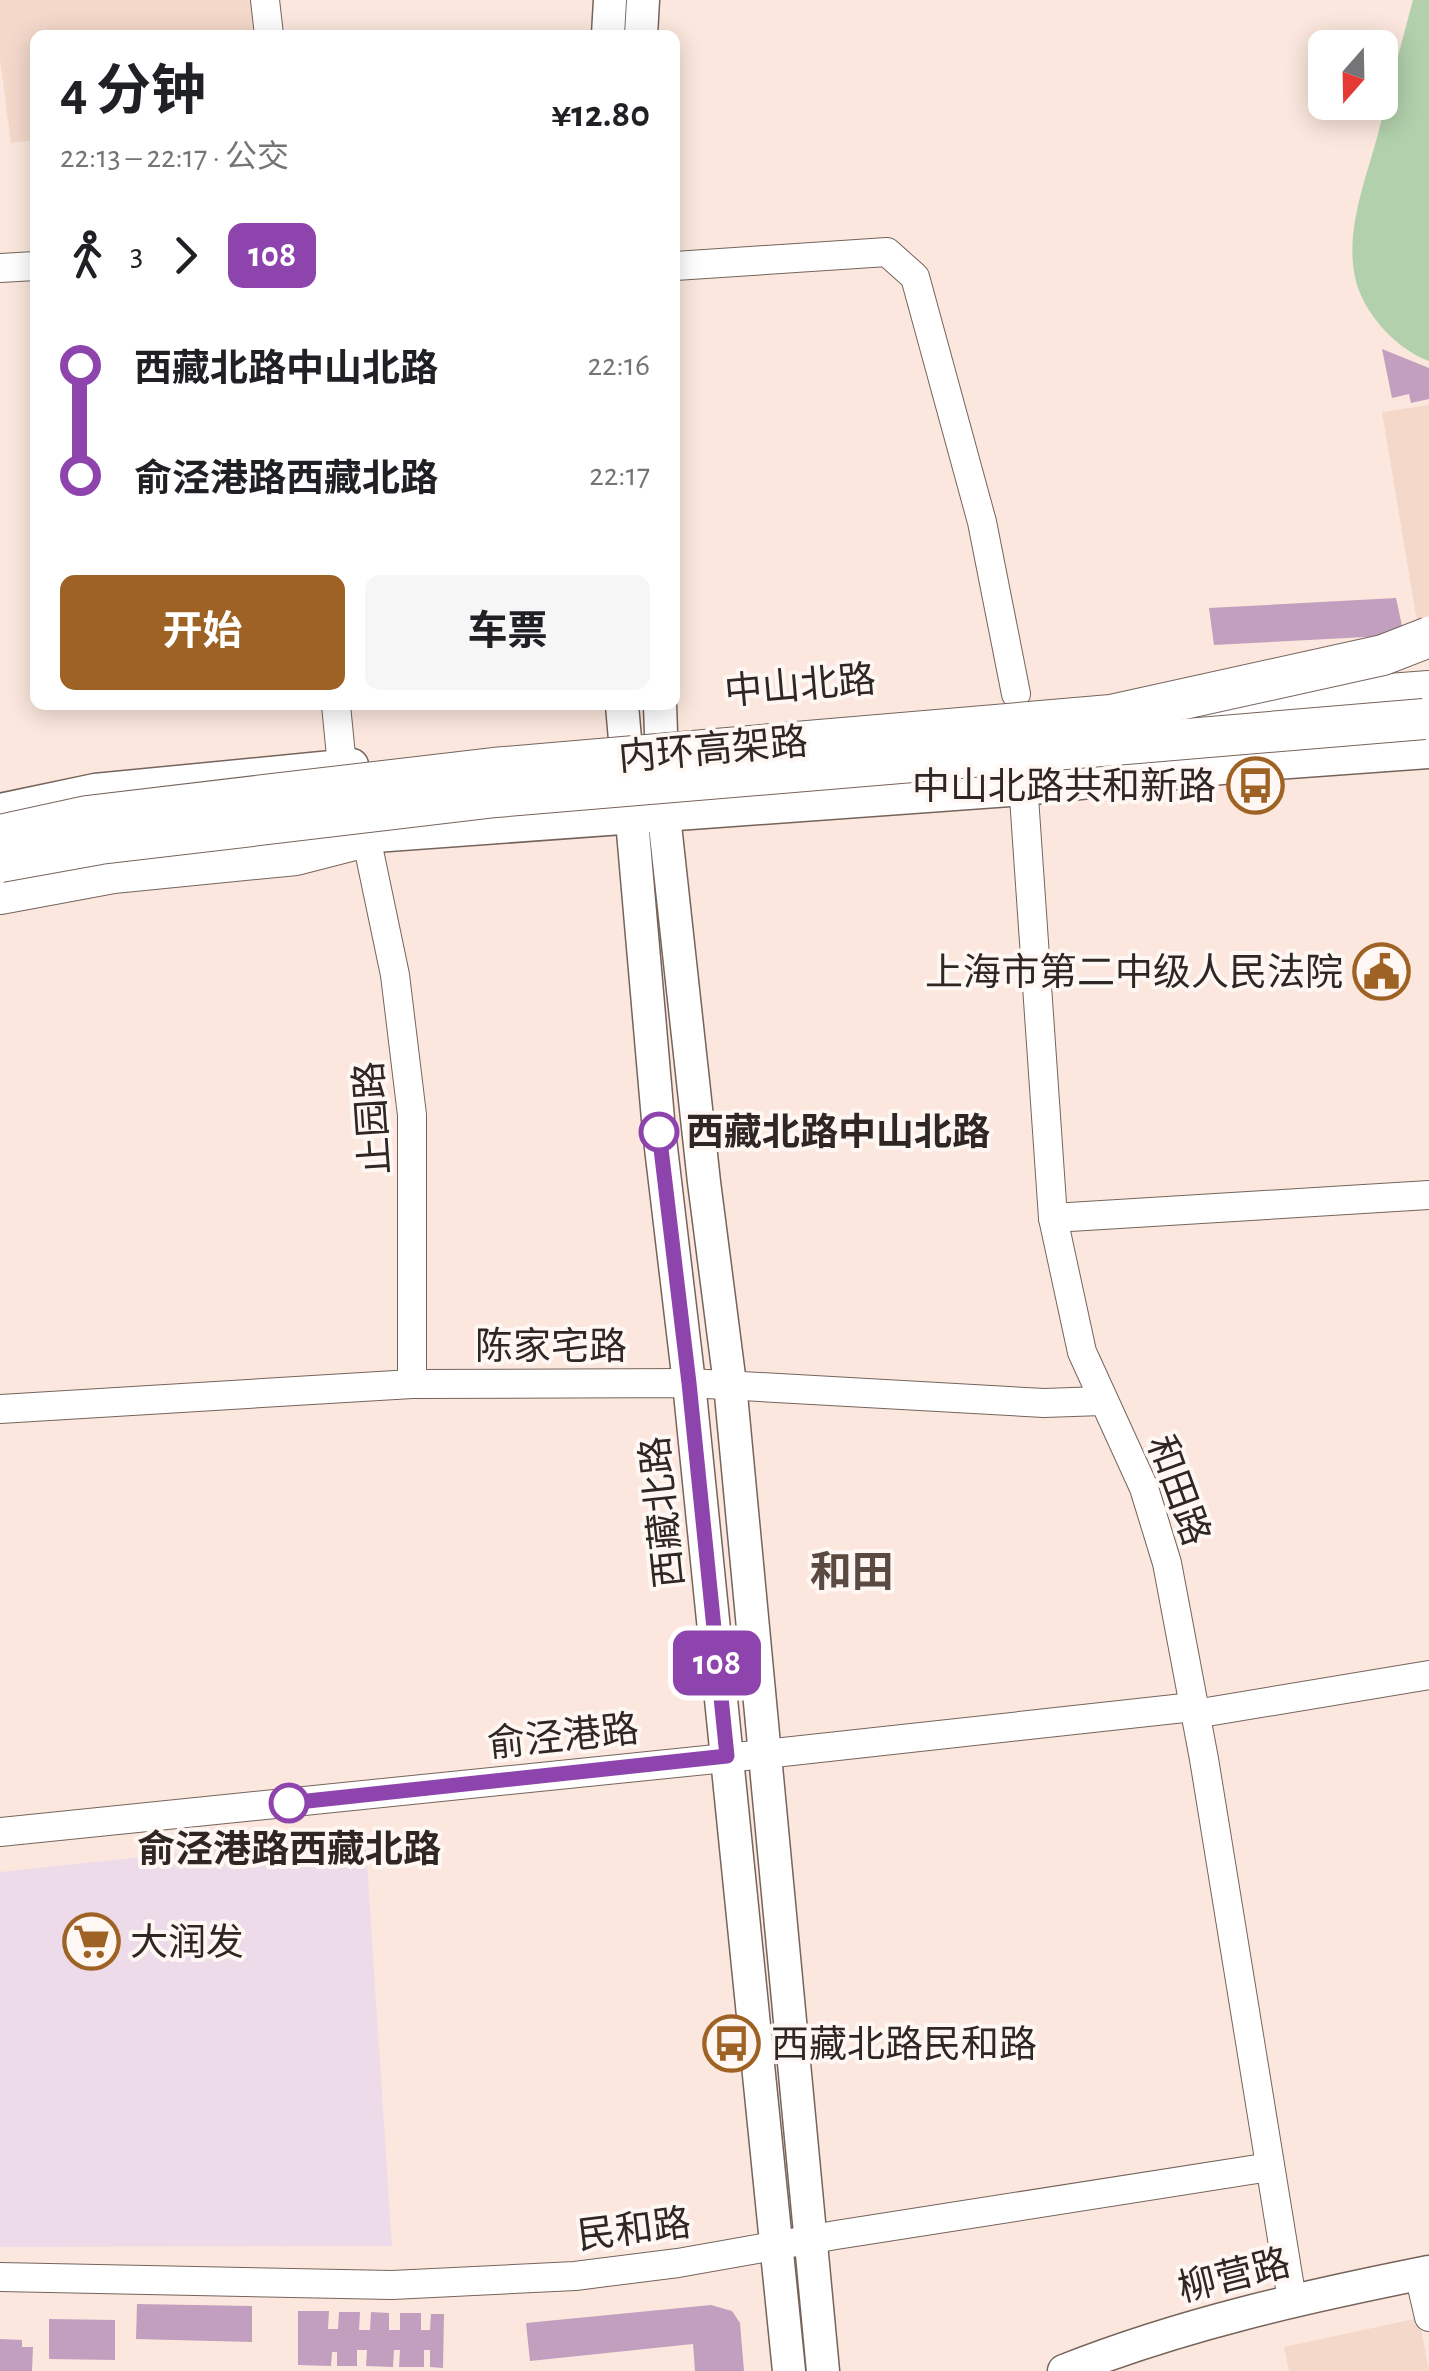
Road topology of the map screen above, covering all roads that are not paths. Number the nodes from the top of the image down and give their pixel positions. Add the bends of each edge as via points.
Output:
1 (266, 0) edge
2 (610, 0) edge
3 (644, 0) edge
4 (269, 30) edge
5 (608, 30) edge
6 (641, 30) edge
7 (30, 266) edge
8 (680, 266) edge
9 (0, 268) edge
10 (1429, 636) edge
11 (1429, 672) edge
12 (1017, 701) junction
13 (336, 710) edge
14 (622, 710) edge
15 (1112, 715) junction
16 (1428, 720) edge
17 (660, 721) edge
18 (624, 739) junction
19 (1336, 760) junction
20 (1429, 763) edge
21 (342, 766) junction
22 (1023, 788) junction
23 (0, 810) edge
24 (648, 817) junction
25 (0, 835) edge
26 (370, 844) junction
27 (0, 862) edge
28 (0, 881) edge
29 (0, 894) edge
30 (0, 912) edge
31 (1429, 1195) edge
32 (1054, 1218) junction
33 (689, 1383) junction
34 (412, 1384) junction
35 (730, 1384) junction
36 (1102, 1401) junction
37 (0, 1409) edge
38 (1429, 1676) edge
39 (1194, 1711) junction
40 (765, 1754) junction
41 (727, 1756) junction
42 (0, 1832) edge
43 (1270, 2168) junction
44 (811, 2240) junction
45 (776, 2246) junction
46 (1424, 2273) edge
47 (0, 2277) edge
48 (1292, 2300) junction
49 (1429, 2317) edge
50 (790, 2371) edge
51 (824, 2371) edge
52 (1064, 2371) edge

1 - 4 street
2 - 5 main road
3 - 6 main road
7 - 9 street
8 - 12 street, 和田路 via 887,252 915,277 982,522
10 - 15 highway, bridge via 1383,655
11 - 12 main road, 中山北路
12 - 17 main road, 中山北路
12 - 22 street, 和田路
13 - 21 street
14 - 18 main road, 西藏北路
15 - 16 highway, 内环高架路, bridge
15 - 25 highway, 内环高架路, bridge via 493,768 87,816
16 - 19 main road
16 - 27 highway, 内环高架路, bridge via 496,797
17 - 18 main road, 中山北路
17 - 24 main road, 西藏北路
18 - 21 main road, 中山北路
18 - 24 main road, 西藏北路
19 - 20 main road
19 - 22 main road
21 - 23 main road, 中山北路 via 96,790
22 - 24 main road
22 - 32 street, 和田路
24 - 26 main road
24 - 33 main road, 西藏北路 via 659,1132
24 - 35 main road, 西藏北路
26 - 28 main road via 103,864
26 - 29 highway via 113,873
26 - 30 street
26 - 34 street, 止园路 via 412,1115
31 - 32 street
32 - 36 street, 和田路 via 1082,1352
33 - 34 street, 陈家宅路
33 - 35 street, 陈家宅路
33 - 41 main road, 西藏北路
34 - 37 street, 陈家宅路
35 - 36 street, 陈家宅路
35 - 40 main road, 西藏北路
36 - 39 street, 和田路 via 1161,1540
38 - 39 street, 俞泾港路
39 - 40 street, 俞泾港路
39 - 43 street, 和田路
40 - 41 street, 俞泾港路
40 - 44 main road, 西藏北路
41 - 42 street, 俞泾港路
41 - 45 main road, 西藏北路
43 - 44 street, 民和路
43 - 48 street, 和田路
44 - 45 street, 民和路
44 - 51 main road, 西藏北路
45 - 47 street, 民和路 via 609,2272 470,2282
45 - 50 main road, 西藏北路
46 - 48 main road, 柳营路
46 - 49 street
48 - 52 main road, 柳营路

